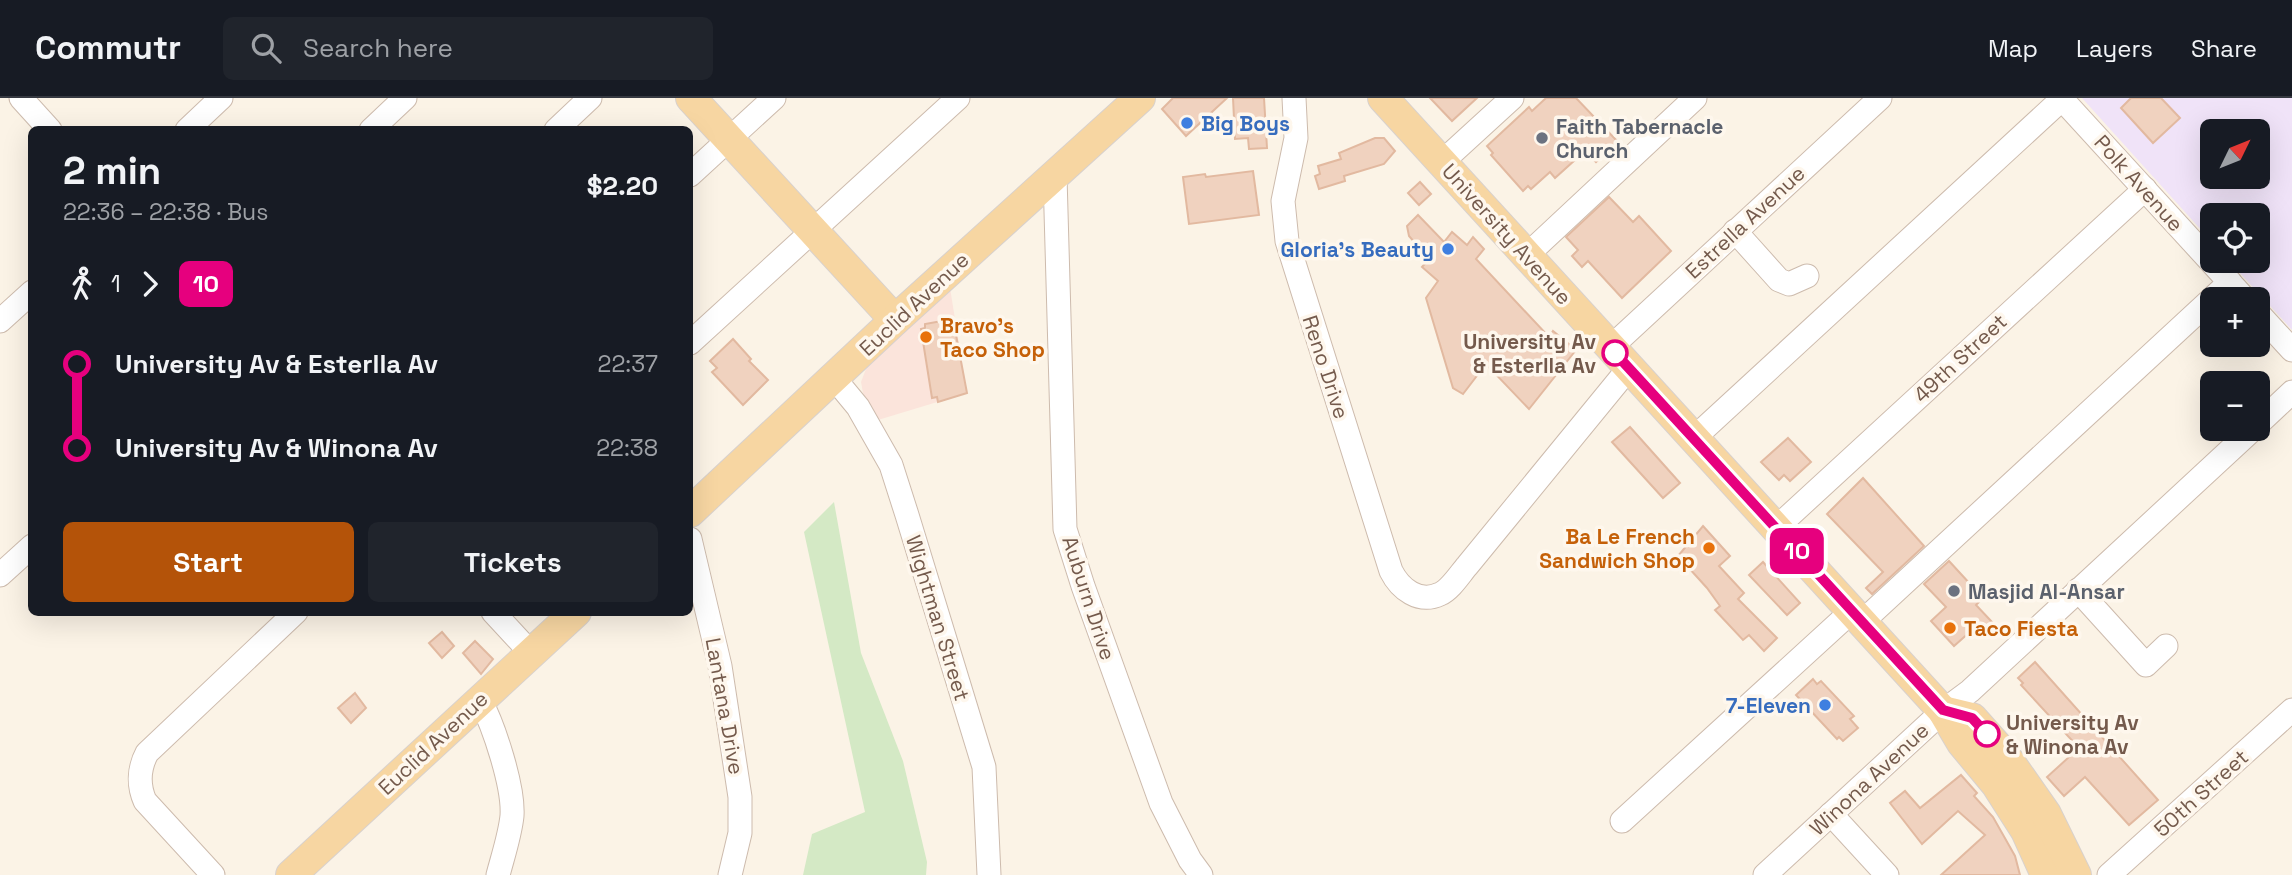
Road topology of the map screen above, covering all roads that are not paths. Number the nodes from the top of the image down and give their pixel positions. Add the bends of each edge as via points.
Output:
1 (221, 98) edge
2 (405, 98) edge
3 (590, 98) edge
4 (691, 98) edge
5 (774, 98) edge
6 (958, 98) edge
7 (1140, 98) edge
8 (1294, 98) edge
9 (1383, 98) edge
10 (1513, 98) edge
11 (1695, 98) edge
12 (1880, 98) edge
13 (2062, 98) edge
14 (29, 101) edge
15 (47, 126) edge
16 (191, 126) edge
17 (375, 126) edge
18 (560, 126) edge
19 (729, 139) junction
20 (1442, 162) junction
21 (693, 172) edge
22 (1055, 176) junction
23 (2145, 189) junction
24 (812, 231) junction
25 (1735, 231) junction
26 (1527, 255) junction
27 (1807, 276) dead end
28 (2230, 282) junction
29 (2234, 287) edge
30 (28, 296) edge
31 (895, 320) junction
32 (0, 321) edge
33 (2270, 326) edge
34 (693, 340) edge
35 (2292, 350) edge
36 (1620, 357) junction
37 (834, 378) junction
38 (2292, 392) edge
39 (2270, 413) edge
40 (1694, 438) junction
41 (2240, 441) edge
42 (693, 509) edge
43 (1776, 528) junction
44 (28, 550) edge
45 (693, 551) edge
46 (0, 575) edge
47 (2078, 590) junction
48 (1442, 594) joint
49 (292, 616) edge
50 (496, 616) edge
51 (572, 616) edge
52 (1857, 617) junction
53 (2166, 646) dead end
54 (531, 653) junction
55 (480, 700) junction
56 (1943, 710) junction
57 (2292, 710) edge
58 (2283, 725) edge
59 (1996, 784) junction
60 (1831, 814) junction
61 (2046, 814) junction
62 (1622, 821) dead end
63 (213, 875) edge
64 (291, 875) edge
65 (498, 875) edge
66 (730, 875) edge
67 (989, 875) edge
68 (1201, 875) edge
69 (1765, 875) edge
70 (1887, 875) edge
71 (2046, 875) edge
72 (2076, 875) edge
73 (2109, 875) edge

1 - 16 street
2 - 17 street
3 - 18 street
4 - 19 main road
5 - 19 street
6 - 24 street
7 - 22 main road, Euclid Avenue
8 - 48 street, Reno Drive via 1296,138 1283,201 1287,241 1391,571 1399,585 1414,595
9 - 20 main road, University Avenue
10 - 20 street
11 - 26 street
12 - 25 street, Estrella Avenue
13 - 23 street, Polk Avenue
13 - 40 street
14 - 15 street
19 - 21 street
19 - 24 main road
20 - 26 main road, University Avenue
22 - 31 main road, Euclid Avenue
22 - 68 street, Auburn Drive via 1065,529 1161,803
23 - 28 street, Polk Avenue
23 - 43 street, 49th Street
24 - 31 main road
24 - 34 street
25 - 27 street via 1779,280 1789,284
25 - 36 street, Estrella Avenue
26 - 36 main road, University Avenue
28 - 29 street, Polk Avenue
28 - 52 street
30 - 32 street
31 - 37 main road, Euclid Avenue
33 - 35 street
36 - 40 main road, University Avenue
36 - 48 street, Estrella Avenue via 1476,556
37 - 42 main road, Euclid Avenue
37 - 67 street, Wightman Street via 858,407 891,465 907,515 984,767
38 - 39 street
40 - 43 main road, University Avenue
41 - 47 street, Winona Avenue
43 - 52 main road, University Avenue
44 - 46 street
45 - 66 street, Lantana Drive via 720,666 740,797 740,833
47 - 53 street via 2146,665
47 - 56 street, Winona Avenue via 1970,691
49 - 63 street via 147,753 141,764 145,801
50 - 54 street
51 - 54 main road, Euclid Avenue
52 - 56 main road, University Avenue
52 - 62 street
54 - 55 main road, Euclid Avenue
55 - 64 main road, Euclid Avenue
55 - 65 street via 492,724 511,796 512,816
56 - 59 main road, University Avenue via 1962,743
56 - 60 street, Winona Avenue
56 - 61 main road, University Avenue via 1972,718
57 - 58 street, 50th Street
58 - 73 street, 50th Street
59 - 61 main road via 2016,793 2035,816
59 - 71 main road, University Avenue via 2026,831
60 - 69 street, Winona Avenue
60 - 70 street
61 - 72 main road, University Avenue

